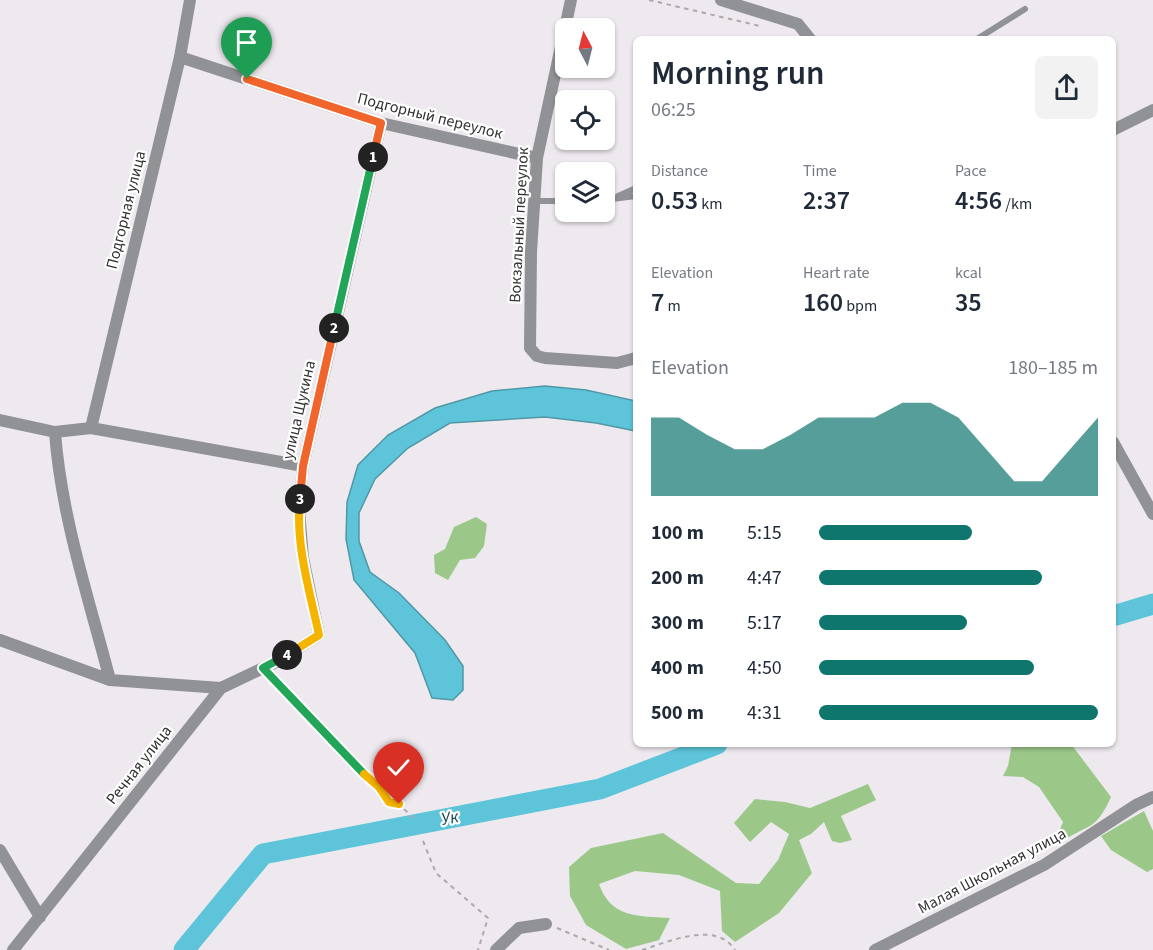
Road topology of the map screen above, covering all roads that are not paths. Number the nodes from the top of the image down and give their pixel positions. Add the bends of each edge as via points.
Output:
1 (190, 0) edge
2 (571, 0) edge
3 (721, 0) edge
4 (1025, 9) dead end
5 (809, 36) edge
6 (982, 36) edge
7 (180, 57) junction
8 (1153, 110) edge
9 (381, 123) junction
10 (1116, 128) edge
11 (537, 158) junction
12 (633, 189) edge
13 (633, 196) edge
14 (615, 197) edge
15 (615, 199) edge
16 (535, 201) junction
17 (555, 201) edge
18 (633, 359) edge
19 (0, 420) edge
20 (91, 428) junction
21 (55, 432) junction
22 (1116, 446) edge
23 (303, 466) junction
24 (1153, 514) edge
25 (319, 635) joint
26 (0, 640) edge
27 (110, 680) junction
28 (220, 688) junction
29 (1153, 797) edge
30 (0, 850) edge
31 (40, 917) junction
32 (546, 924) road end
33 (13, 950) edge
34 (496, 950) edge
35 (875, 950) edge

1 - 7 street, Подгорная улица
2 - 11 street, Вокзальный переулок
3 - 5 street via 798,24
4 - 6 lane
7 - 9 street, Подгорный переулок
7 - 20 street, Подгорная улица
8 - 10 street
9 - 11 street, Подгорный переулок
9 - 23 street, улица Щукина
11 - 16 street, Вокзальный переулок
12 - 14 lane
13 - 15 lane
16 - 17 lane
16 - 18 street, Вокзальный переулок via 530,348 545,358 617,363
19 - 21 street
20 - 21 street
20 - 23 street
21 - 27 street via 57,467
22 - 24 street
23 - 25 street, улица Щукина via 298,510 303,558
25 - 28 street, Речная улица
26 - 27 street
27 - 28 street
28 - 31 street, Речная улица
29 - 35 street, Малая Школьная улица via 1044,865
30 - 31 street
31 - 33 street, Речная улица
32 - 34 street via 519,928

